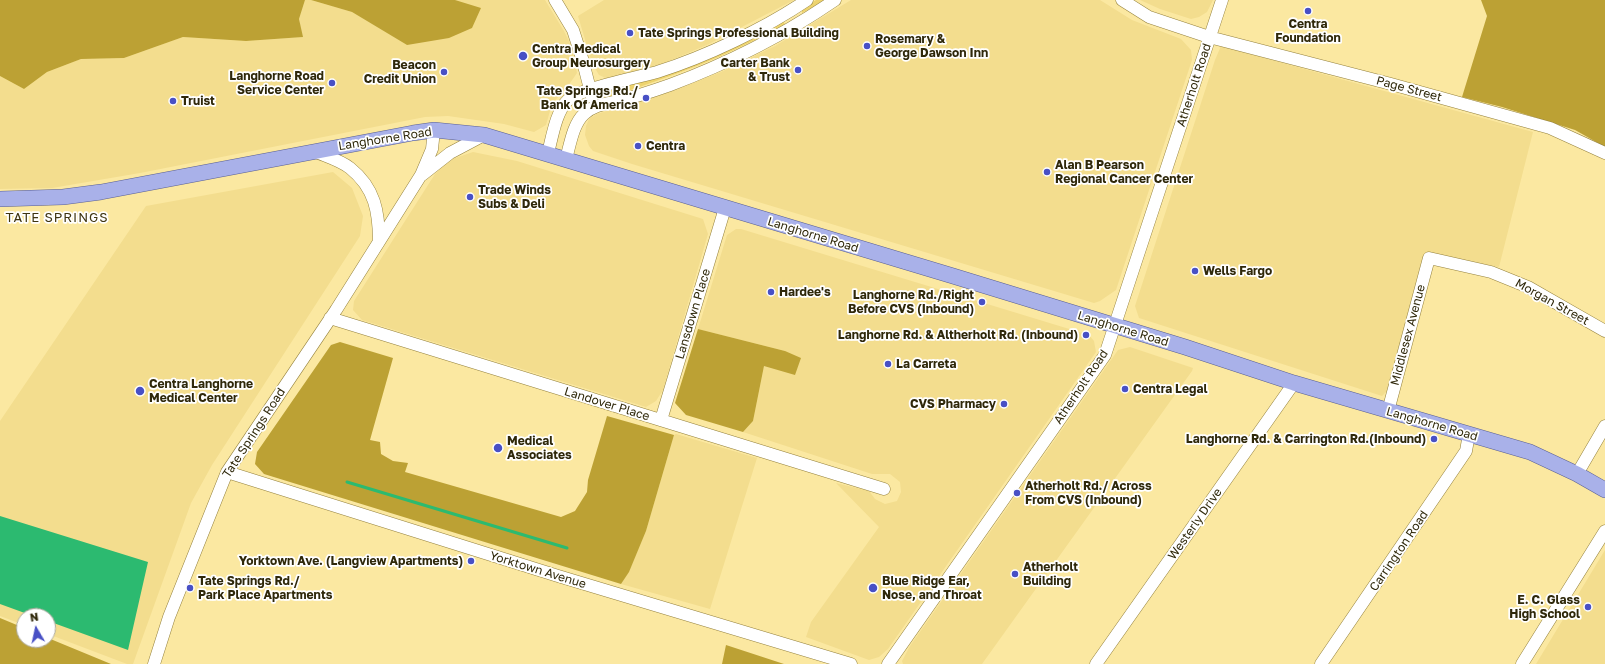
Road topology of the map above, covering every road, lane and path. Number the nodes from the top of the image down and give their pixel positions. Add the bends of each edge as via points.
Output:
1 (555, 0) edge
2 (807, 0) edge
3 (836, 0) edge
4 (1122, 0) edge
5 (1222, 0) edge
6 (1209, 37) junction
7 (589, 90) junction
8 (595, 106) junction
9 (434, 130) junction
10 (484, 135) junction
11 (314, 151) junction
12 (548, 153) junction
13 (1605, 153) edge
14 (566, 158) junction
15 (421, 176) junction
16 (0, 199) edge
17 (725, 208) junction
18 (380, 242) junction
19 (1429, 258) joint
20 (330, 318) junction
21 (1116, 327) junction
22 (1605, 331) edge
23 (1294, 383) junction
24 (1388, 411) junction
25 (661, 420) junction
26 (1605, 426) edge
27 (1469, 434) junction
28 (227, 472) junction
29 (1577, 474) junction
30 (884, 489) dead end
31 (1605, 490) edge
32 (1605, 531) edge
33 (154, 664) edge
34 (850, 664) edge
35 (888, 664) edge
36 (1096, 664) edge
37 (1321, 664) edge
38 (1522, 664) edge

1 - 7 street via 573,30
2 - 7 street via 727,44 658,71
3 - 8 street via 798,25 745,54 670,85
4 - 6 street, Page Street via 1149,16
5 - 6 street, Atherholt Road
6 - 13 street, Page Street via 1550,128
6 - 21 street, Atherholt Road
7 - 8 street
7 - 12 street via 568,99 556,119
8 - 14 street via 579,121
9 - 10 main road, Langhorne Road
9 - 11 main road, Langhorne Road
9 - 15 street, Tate Springs Road via 432,149
10 - 12 main road, Langhorne Road
10 - 15 street, Tate Springs Road via 450,153
11 - 16 main road, Langhorne Road via 101,192 63,197
11 - 18 street via 343,163 362,180 373,196 379,216
12 - 14 main road, Langhorne Road
14 - 17 main road, Langhorne Road
15 - 18 street, Tate Springs Road
17 - 21 main road, Langhorne Road
17 - 25 street, Lansdown Place
18 - 20 street, Tate Springs Road
19 - 22 street, Morgan Street via 1491,272 1528,287
19 - 24 street, Middlesex Avenue
20 - 25 street, Landover Place
20 - 28 street, Tate Springs Road
21 - 23 main road, Langhorne Road
21 - 35 street, Atherholt Road via 1105,355
23 - 24 main road, Langhorne Road
23 - 36 street, Westerly Drive
24 - 27 main road, Langhorne Road
25 - 30 street, Landover Place
26 - 29 street
27 - 29 main road, Langhorne Road via 1530,452
27 - 37 street, Carrington Road via 1466,451
28 - 33 street, Tate Springs Road via 169,617
28 - 34 street, Yorktown Avenue via 564,578
29 - 31 main road, Langhorne Road
32 - 38 street

